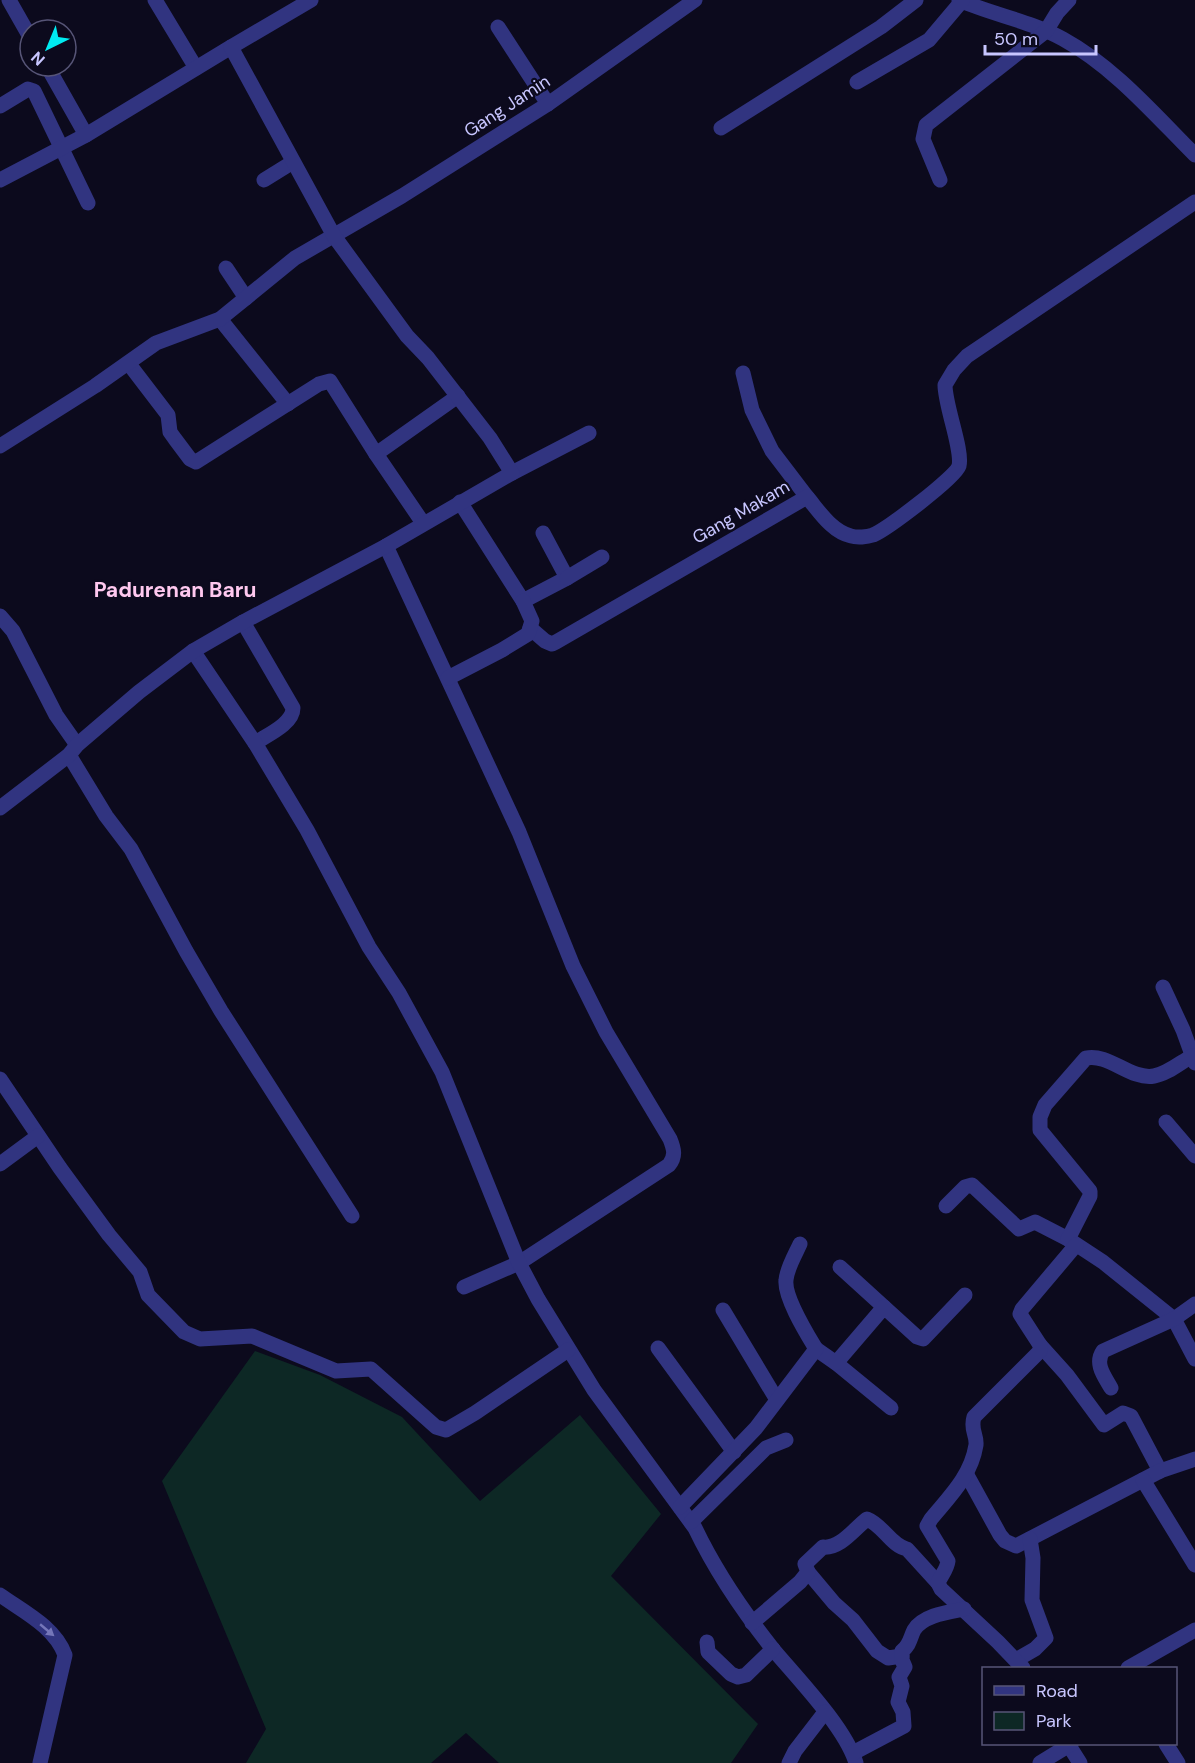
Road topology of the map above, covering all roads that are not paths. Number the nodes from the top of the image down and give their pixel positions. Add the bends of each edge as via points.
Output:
1 (9, 0) edge
2 (155, 0) edge
3 (311, 0) edge
4 (695, 0) edge
5 (916, 0) edge
6 (1070, 0) edge
7 (961, 1) edge
8 (19, 18) edge
9 (498, 27) dead end
10 (1046, 32) junction
11 (231, 46) junction
12 (195, 68) junction
13 (54, 78) edge
14 (857, 82) dead end
15 (548, 104) junction
16 (0, 106) edge
17 (721, 128) dead end
18 (86, 135) junction
19 (62, 147) junction
20 (1195, 155) edge
21 (293, 162) junction
22 (0, 180) edge
23 (264, 180) dead end
24 (939, 180) dead end
25 (1195, 202) edge
26 (88, 203) dead end
27 (334, 236) junction
28 (226, 268) dead end
29 (246, 298) junction
30 (220, 319) junction
31 (129, 364) junction
32 (743, 373) dead end
33 (458, 396) junction
34 (288, 404) junction
35 (589, 433) dead end
36 (0, 446) edge
37 (376, 454) junction
38 (512, 473) junction
39 (807, 497) junction
40 (460, 502) junction
41 (423, 523) junction
42 (543, 533) dead end
43 (386, 546) junction
44 (602, 557) dead end
45 (567, 578) junction
46 (523, 601) junction
47 (0, 616) edge
48 (243, 622) junction
49 (530, 628) junction
50 (193, 651) junction
51 (448, 678) junction
52 (255, 743) junction
53 (73, 750) junction
54 (0, 808) edge
55 (1163, 987) dead end
56 (1194, 1060) edge
57 (0, 1080) edge
58 (1166, 1122) dead end
59 (38, 1136) junction
60 (1195, 1156) edge
61 (0, 1164) edge
62 (946, 1206) dead end
63 (352, 1216) dead end
64 (1072, 1242) junction
65 (800, 1245) dead end
66 (519, 1263) junction
67 (840, 1267) dead end
68 (464, 1287) dead end
69 (965, 1295) dead end
70 (1195, 1304) edge
71 (884, 1307) junction
72 (723, 1310) dead end
73 (1174, 1319) junction
74 (1040, 1346) junction
75 (658, 1348) dead end
76 (816, 1349) junction
77 (568, 1350) junction
78 (1195, 1359) edge
79 (836, 1364) junction
80 (1112, 1388) dead end
81 (777, 1400) junction
82 (891, 1408) dead end
83 (786, 1440) dead end
84 (734, 1452) junction
85 (1195, 1459) edge
86 (1160, 1471) junction
87 (967, 1475) junction
88 (1143, 1480) junction
89 (680, 1507) junction
90 (691, 1522) junction
91 (1030, 1539) junction
92 (1195, 1565) edge
93 (808, 1572) junction
94 (938, 1583) junction
95 (0, 1595) edge
96 (964, 1609) junction
97 (752, 1623) junction
98 (1195, 1630) edge
99 (707, 1642) dead end
100 (773, 1649) junction
101 (902, 1656) junction
102 (1019, 1664) edge
103 (1130, 1667) edge
104 (825, 1712) junction
105 (1067, 1745) edge
106 (1070, 1745) edge
107 (1167, 1745) edge
108 (855, 1758) edge
109 (40, 1763) edge
110 (789, 1763) edge
111 (1040, 1763) edge
112 (1080, 1763) edge
113 (1178, 1763) edge

1 - 8 street
2 - 12 street
3 - 11 street
4 - 15 street, Gang Jamin
5 - 17 street via 881,27
6 - 10 street
7 - 10 street
7 - 14 street via 928,40
9 - 15 street
10 - 20 street via 1079,48 1123,83
10 - 24 street via 927,125 923,139
11 - 12 street
11 - 21 street
12 - 18 street
13 - 18 street
15 - 27 street, Gang Jamin
16 - 19 street via 28,89 34,91
18 - 19 street
19 - 22 street
19 - 26 street
21 - 23 street
21 - 27 street
25 - 39 street, Gang Makam via 961,363 944,388 959,465 952,477 888,527 872,535 848,536 840,533
27 - 29 street, Gang Jamin via 295,258
27 - 33 street via 407,336
28 - 29 street
29 - 30 street, Gang Jamin
30 - 31 street, Gang Jamin via 156,343
30 - 34 street
31 - 34 street via 168,416 170,432 196,462
31 - 36 street, Gang Jamin
32 - 39 street via 752,410 772,451
33 - 37 street
33 - 38 street
34 - 37 street via 330,381
35 - 38 street
37 - 41 street
38 - 40 street
39 - 49 street, Gang Makam via 552,644
40 - 41 street
40 - 46 street
41 - 43 street
42 - 45 street
43 - 48 street
43 - 51 street
44 - 45 street
45 - 46 street
46 - 49 street via 532,621
47 - 53 street via 13,631
48 - 50 street
48 - 52 street via 293,708 290,720
49 - 51 street via 528,634 502,650
50 - 52 street
50 - 53 street
51 - 66 street via 519,832 573,966 674,1150 669,1165
52 - 66 street via 442,1072
53 - 54 street
53 - 63 street via 106,816 131,849 221,1011
55 - 56 street
56 - 64 street via 1148,1076 1096,1057 1086,1058 1045,1105 1040,1130 1090,1191
57 - 59 street
58 - 60 street
59 - 61 street
59 - 77 street via 140,1272 148,1295 183,1332 200,1340 252,1336 336,1371 371,1369 436,1427 446,1430
62 - 64 street via 972,1185 1019,1229 1035,1222
64 - 73 street
64 - 74 street via 1020,1314
65 - 76 street via 786,1280 787,1289
66 - 68 street
66 - 77 street
67 - 71 street
69 - 71 street via 923,1339
70 - 73 street
71 - 79 street
72 - 81 street
73 - 78 street
73 - 80 street via 1103,1351 1099,1366
74 - 86 street via 1104,1425 1123,1413 1131,1416
74 - 87 street via 1040,1351 974,1417 971,1426 976,1446
75 - 84 street
76 - 79 street
76 - 81 street
77 - 89 street
79 - 82 street
81 - 84 street
83 - 90 street via 766,1448
84 - 89 street
85 - 86 street
86 - 88 street
87 - 91 street via 1005,1541 1016,1546
87 - 94 street via 927,1526 948,1561
88 - 91 street
88 - 92 street
89 - 90 street
90 - 97 street
91 - 102 street via 1032,1600 1046,1638
93 - 94 street via 805,1564 815,1553 841,1543 867,1519 886,1531 900,1548 907,1549
93 - 97 street
93 - 101 street via 877,1651 888,1658
94 - 96 street
95 -> 109 street via 50,1630 65,1655
96 - 101 street via 940,1614 917,1626
96 - 102 street
97 - 100 street
98 - 103 street
99 - 100 street via 708,1652 738,1677 746,1675
100 - 104 street
101 - 108 street via 905,1667 899,1677 902,1686 898,1702 904,1726
104 - 108 street
104 - 110 street
105 - 111 street
106 - 112 street
107 - 113 street

